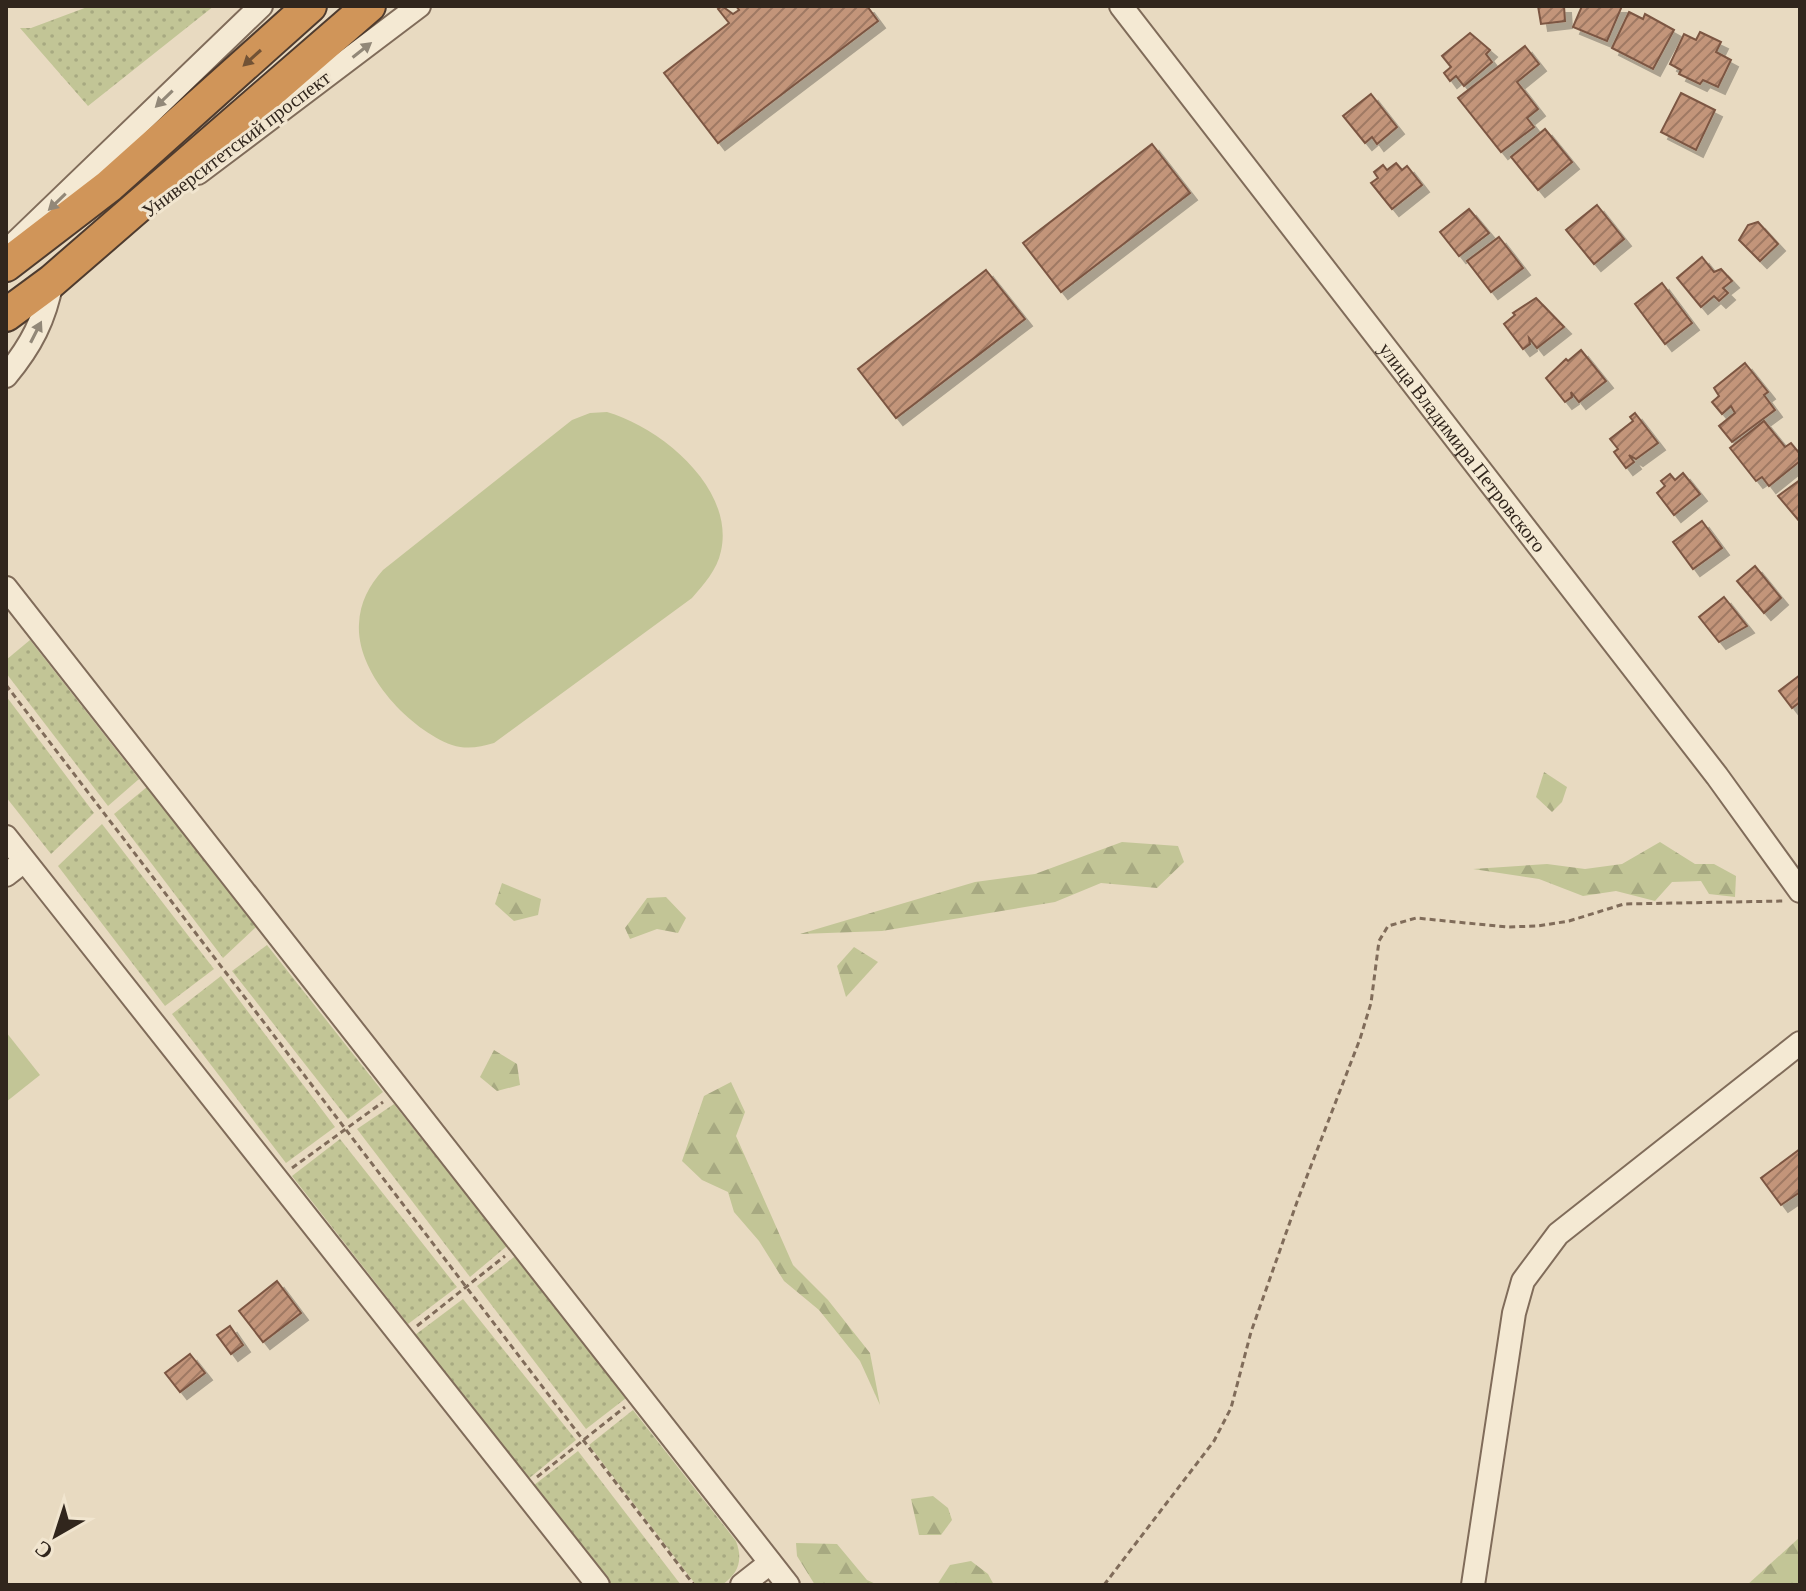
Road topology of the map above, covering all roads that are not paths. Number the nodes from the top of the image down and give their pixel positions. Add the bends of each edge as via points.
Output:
1 (261, 6) edge
2 (310, 6) edge
3 (369, 6) edge
4 (419, 6) edge
5 (1121, 6) edge
6 (6, 251) edge
7 (6, 265) edge
8 (52, 281) junction
9 (6, 315) edge
10 (6, 376) edge
11 (6, 588) edge
12 (6, 837) edge
13 (15, 868) edge
14 (1796, 896) edge
15 (1800, 1043) edge
16 (770, 1563) junction
17 (598, 1585) edge
18 (742, 1585) edge
19 (788, 1585) edge
20 (1473, 1585) edge

1 -> 6 street
2 -> 7 highway via 109,186
3 - 8 highway, Университетский проспект
8 -> 4 street, Университетский проспект
5 - 14 street, улица Владимира Петровского via 1717,776
8 - 9 highway, Университетский проспект
10 -> 8 street via 36,334
11 - 16 street
12 - 13 street
13 - 17 street via 276,1179
15 - 20 street via 1575,1219 1532,1266 1514,1313
16 - 18 street
16 - 19 street

